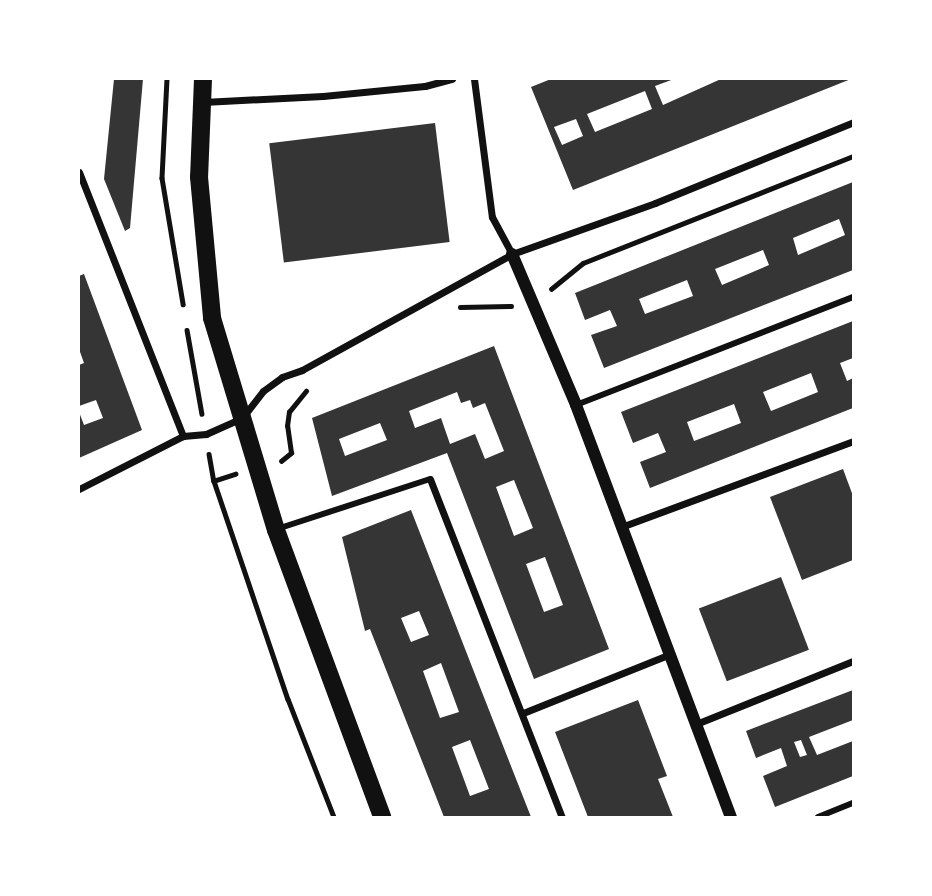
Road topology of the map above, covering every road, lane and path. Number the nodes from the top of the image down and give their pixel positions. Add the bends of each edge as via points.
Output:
1 (167, 79) edge
2 (203, 79) edge
3 (453, 79) edge
4 (474, 79) edge
5 (202, 102) junction
6 (853, 122) edge
7 (853, 156) edge
8 (79, 172) edge
9 (512, 254) junction
10 (542, 294) dead end
11 (853, 296) edge
12 (512, 306) dead end
13 (183, 308) dead end
14 (455, 308) dead end
15 (186, 321) dead end
16 (310, 387) dead end
17 (200, 404) dead end
18 (576, 405) junction
19 (242, 418) junction
20 (183, 436) junction
21 (853, 441) edge
22 (210, 460) dead end
23 (286, 460) dead end
24 (221, 478) dead end
25 (430, 480) joint
26 (214, 481) junction
27 (79, 489) edge
28 (620, 527) junction
29 (276, 530) junction
30 (668, 655) junction
31 (853, 661) edge
32 (523, 713) junction
33 (695, 725) junction
34 (853, 803) edge
35 (334, 817) edge
36 (382, 817) edge
37 (562, 817) edge
38 (732, 817) edge
39 (818, 817) edge

1 - 13 path via 162,178
2 - 5 main road
3 - 5 street via 323,96
4 - 9 street via 492,217
5 - 19 main road via 199,177 212,318
6 - 9 street via 655,203
7 - 10 path via 583,263
8 - 20 street
9 - 18 street
9 - 19 street via 282,377 263,391
11 - 18 street
12 - 14 path
15 - 17 path
16 - 23 path via 289,412 291,453
18 - 28 street
19 - 20 street via 206,434
19 - 29 main road
20 - 27 street
21 - 28 street
22 - 26 path
24 - 26 path
25 - 29 street
25 - 32 street
26 - 35 path via 288,699
28 - 30 street
29 - 36 main road
30 - 32 street
30 - 33 street
31 - 33 street
32 - 37 street
33 - 38 street
34 - 39 street

